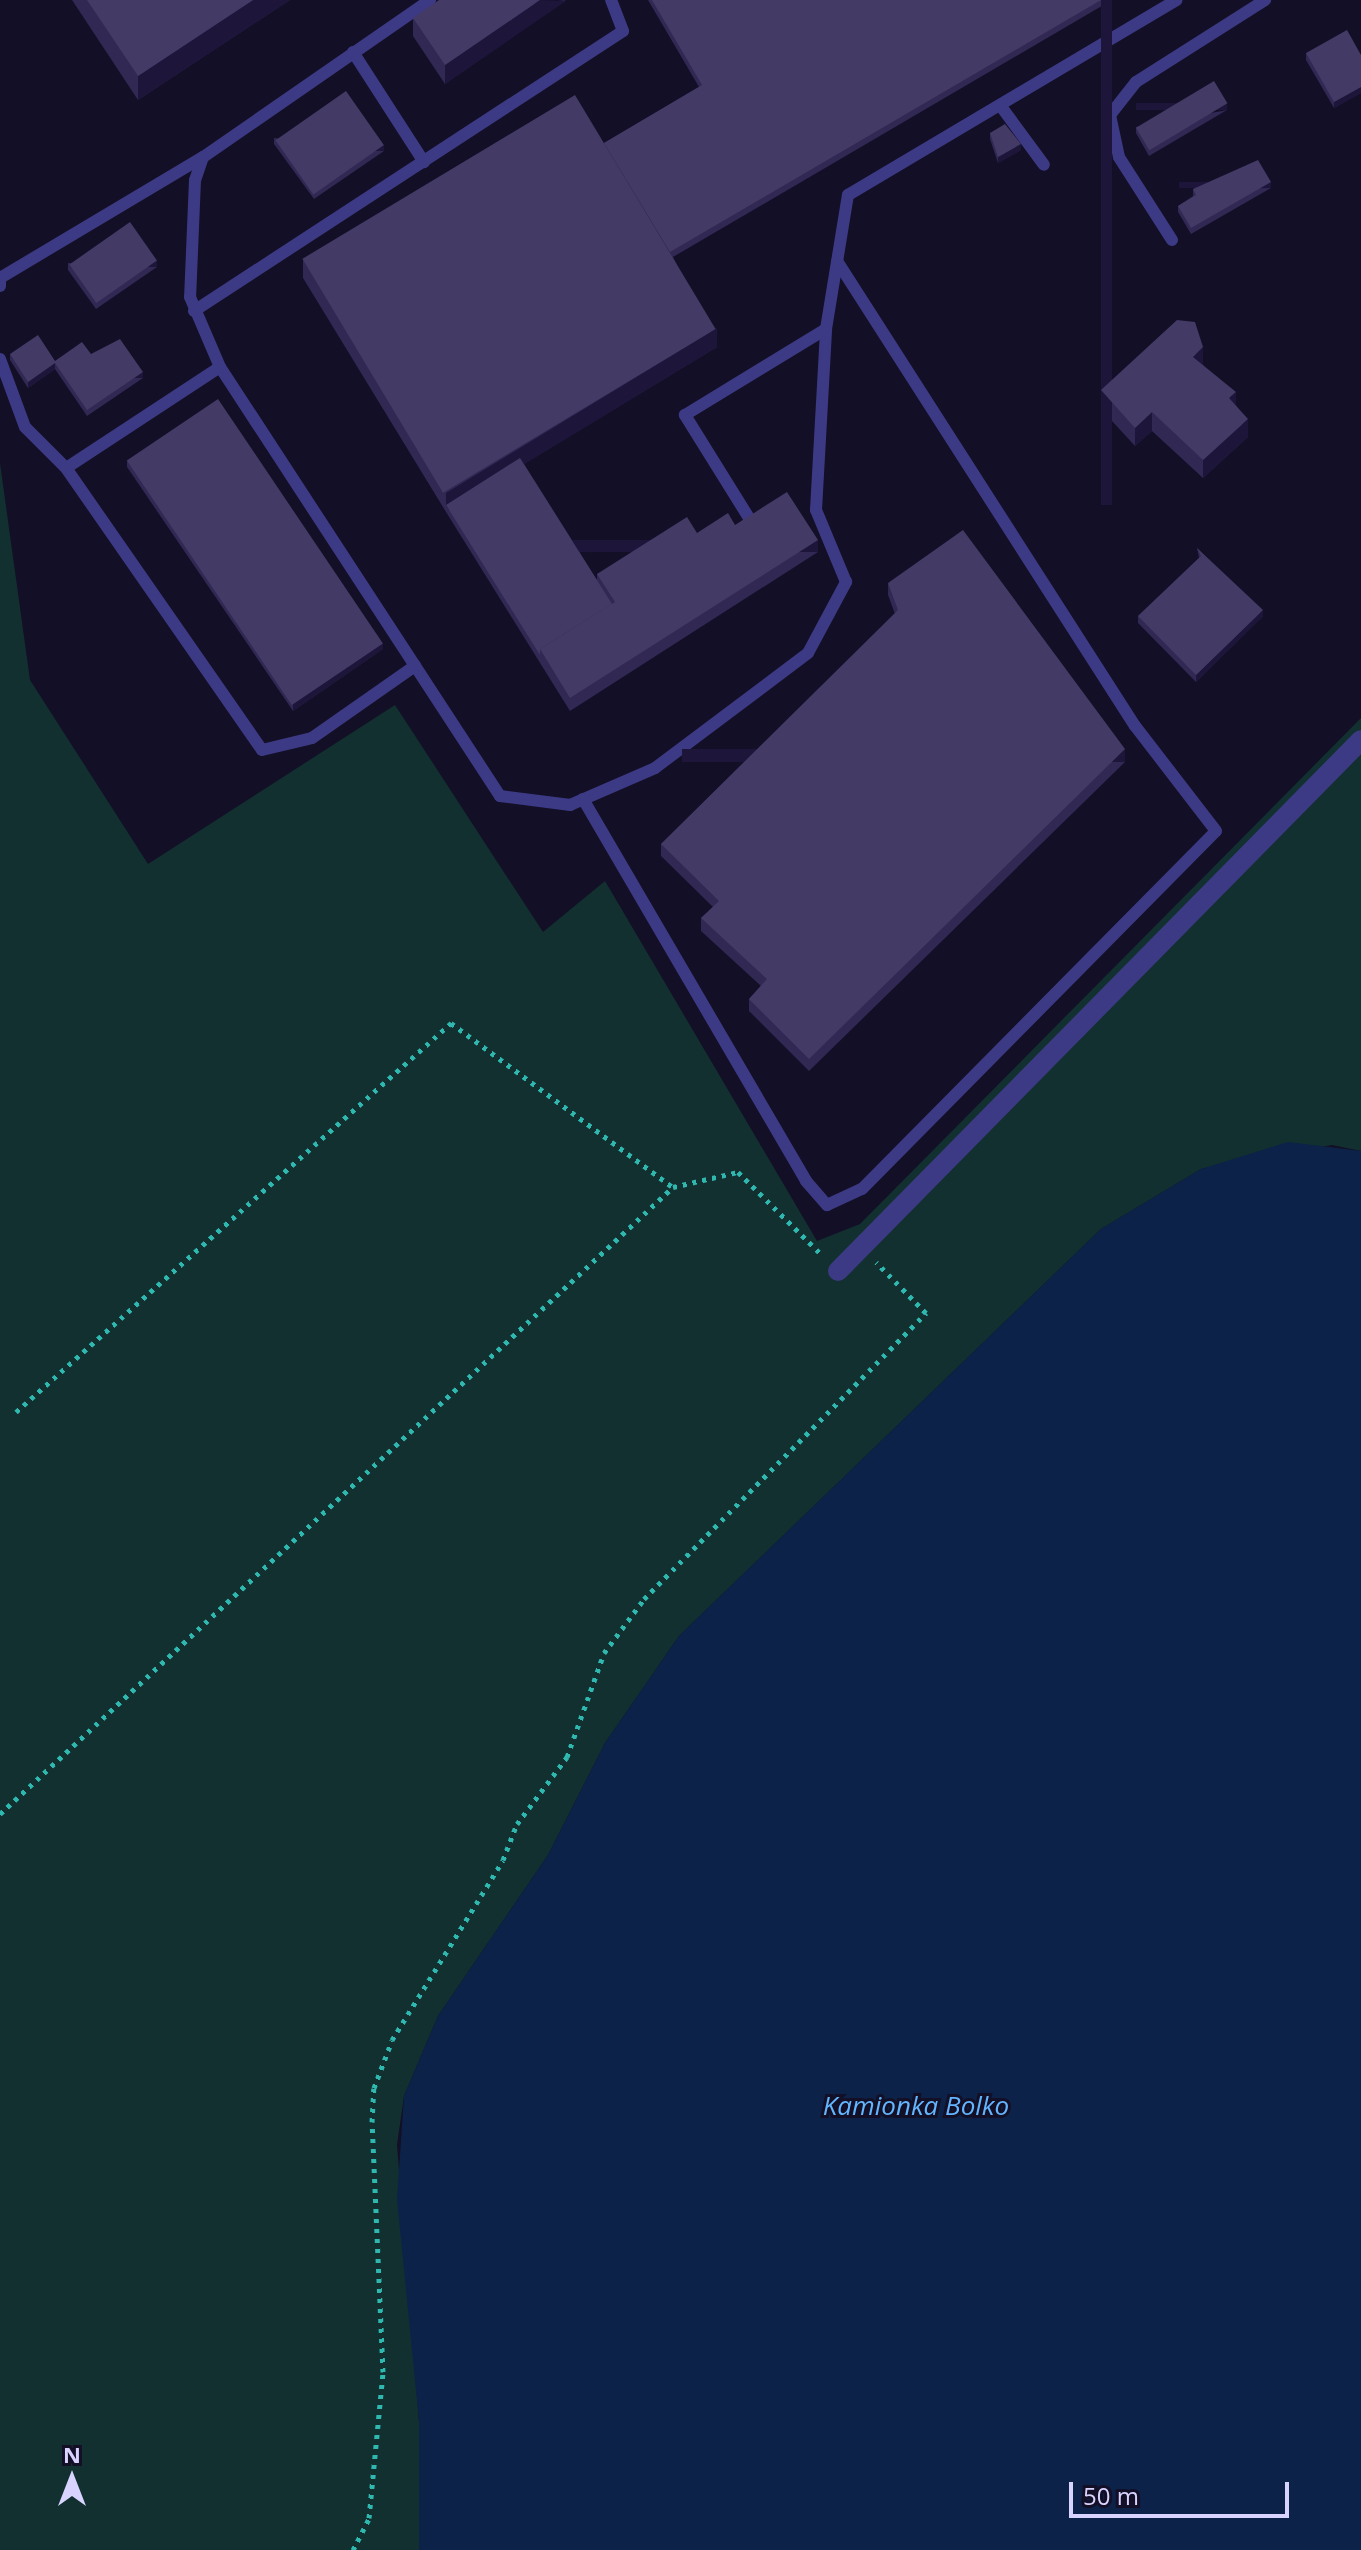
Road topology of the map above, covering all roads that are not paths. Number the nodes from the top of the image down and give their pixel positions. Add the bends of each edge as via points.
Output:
1 (430, 0) edge
2 (611, 0) edge
3 (1177, 0) edge
4 (1265, 0) edge
5 (353, 52) junction
6 (1000, 105) junction
7 (203, 157) junction
8 (424, 162) junction
9 (1044, 165) dead end
10 (1172, 240) dead end
11 (837, 261) junction
12 (0, 278) edge
13 (0, 286) edge
14 (194, 311) junction
15 (826, 329) junction
16 (0, 359) edge
17 (220, 367) junction
18 (66, 468) junction
19 (754, 526) edge
20 (415, 666) junction
21 (1361, 740) edge
22 (583, 799) junction
23 (838, 1271) road end

1 - 5 lane
2 - 8 lane via 623,31
3 - 6 lane
4 - 10 lane via 1136,82 1110,115 1119,157
5 - 7 lane
5 - 8 lane
6 - 9 lane
6 - 11 lane via 848,195
7 - 12 lane
7 - 14 lane via 195,180
8 - 14 lane
11 - 15 lane
11 - 22 lane via 1135,726 1216,831 862,1189 827,1205 806,1181
12 - 13 lane
14 - 17 lane
15 - 19 lane via 685,415
15 - 22 lane via 816,510 846,582 808,653 655,768
16 - 18 lane via 25,427
17 - 18 lane
17 - 20 lane
18 - 20 lane via 262,750 312,738
20 - 22 lane via 500,796 570,805
21 - 23 street

